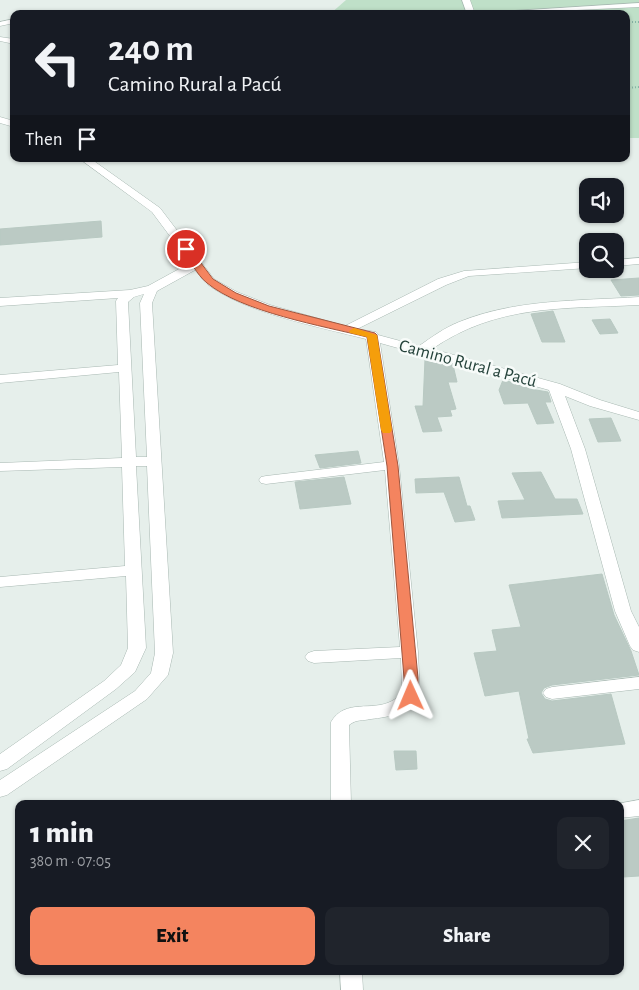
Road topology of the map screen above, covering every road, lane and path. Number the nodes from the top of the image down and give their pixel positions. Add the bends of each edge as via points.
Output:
1 (639, 5) edge
2 (535, 10) edge
3 (89, 162) edge
4 (639, 261) edge
5 (624, 262) edge
6 (197, 264) junction
7 (579, 266) edge
8 (152, 289) junction
9 (130, 294) junction
10 (639, 301) edge
11 (0, 302) edge
12 (348, 329) junction
13 (372, 335) junction
14 (422, 350) junction
15 (125, 368) junction
16 (0, 379) edge
17 (555, 387) junction
18 (639, 416) edge
19 (154, 461) junction
20 (128, 462) junction
21 (392, 466) junction
22 (0, 467) edge
23 (266, 480) dead end
24 (133, 570) junction
25 (0, 582) edge
26 (639, 646) edge
27 (409, 652) junction
28 (314, 657) dead end
29 (639, 683) edge
30 (552, 692) dead end
31 (62, 720) junction
32 (55, 753) junction
33 (0, 764) edge
34 (0, 790) edge
35 (341, 800) edge
36 (639, 808) edge
37 (624, 810) edge
38 (351, 975) edge
39 (352, 990) edge

1 - 2 street
3 - 6 street, Camino Rural a Pacú via 156,210
4 - 5 street
6 - 8 street
6 - 12 street, Camino Rural a Pacú via 210,281 233,295 266,308
7 - 12 street via 468,273 442,282
8 - 9 street
8 - 19 street via 146,303
9 - 11 street
9 - 15 street via 122,301
10 - 14 street via 515,310 469,322
12 - 13 street, Camino Rural a Pacú
13 - 14 street, Camino Rural a Pacú
13 - 21 street
14 - 17 street, Camino Rural a Pacú
15 - 16 street
15 - 20 street
17 - 18 street, Camino Rural a Pacú
17 - 26 street via 578,449 623,611
19 - 20 street
19 - 32 street via 164,653 159,675 141,695
20 - 22 street
20 - 24 street
21 - 23 street
21 - 27 street
24 - 25 street
24 - 31 street via 137,648 129,668
27 - 28 street
27 - 35 street via 411,696 397,708 352,713 340,722
29 - 30 street
31 - 32 street
31 - 33 street
32 - 34 street
36 - 37 street
38 - 39 street

